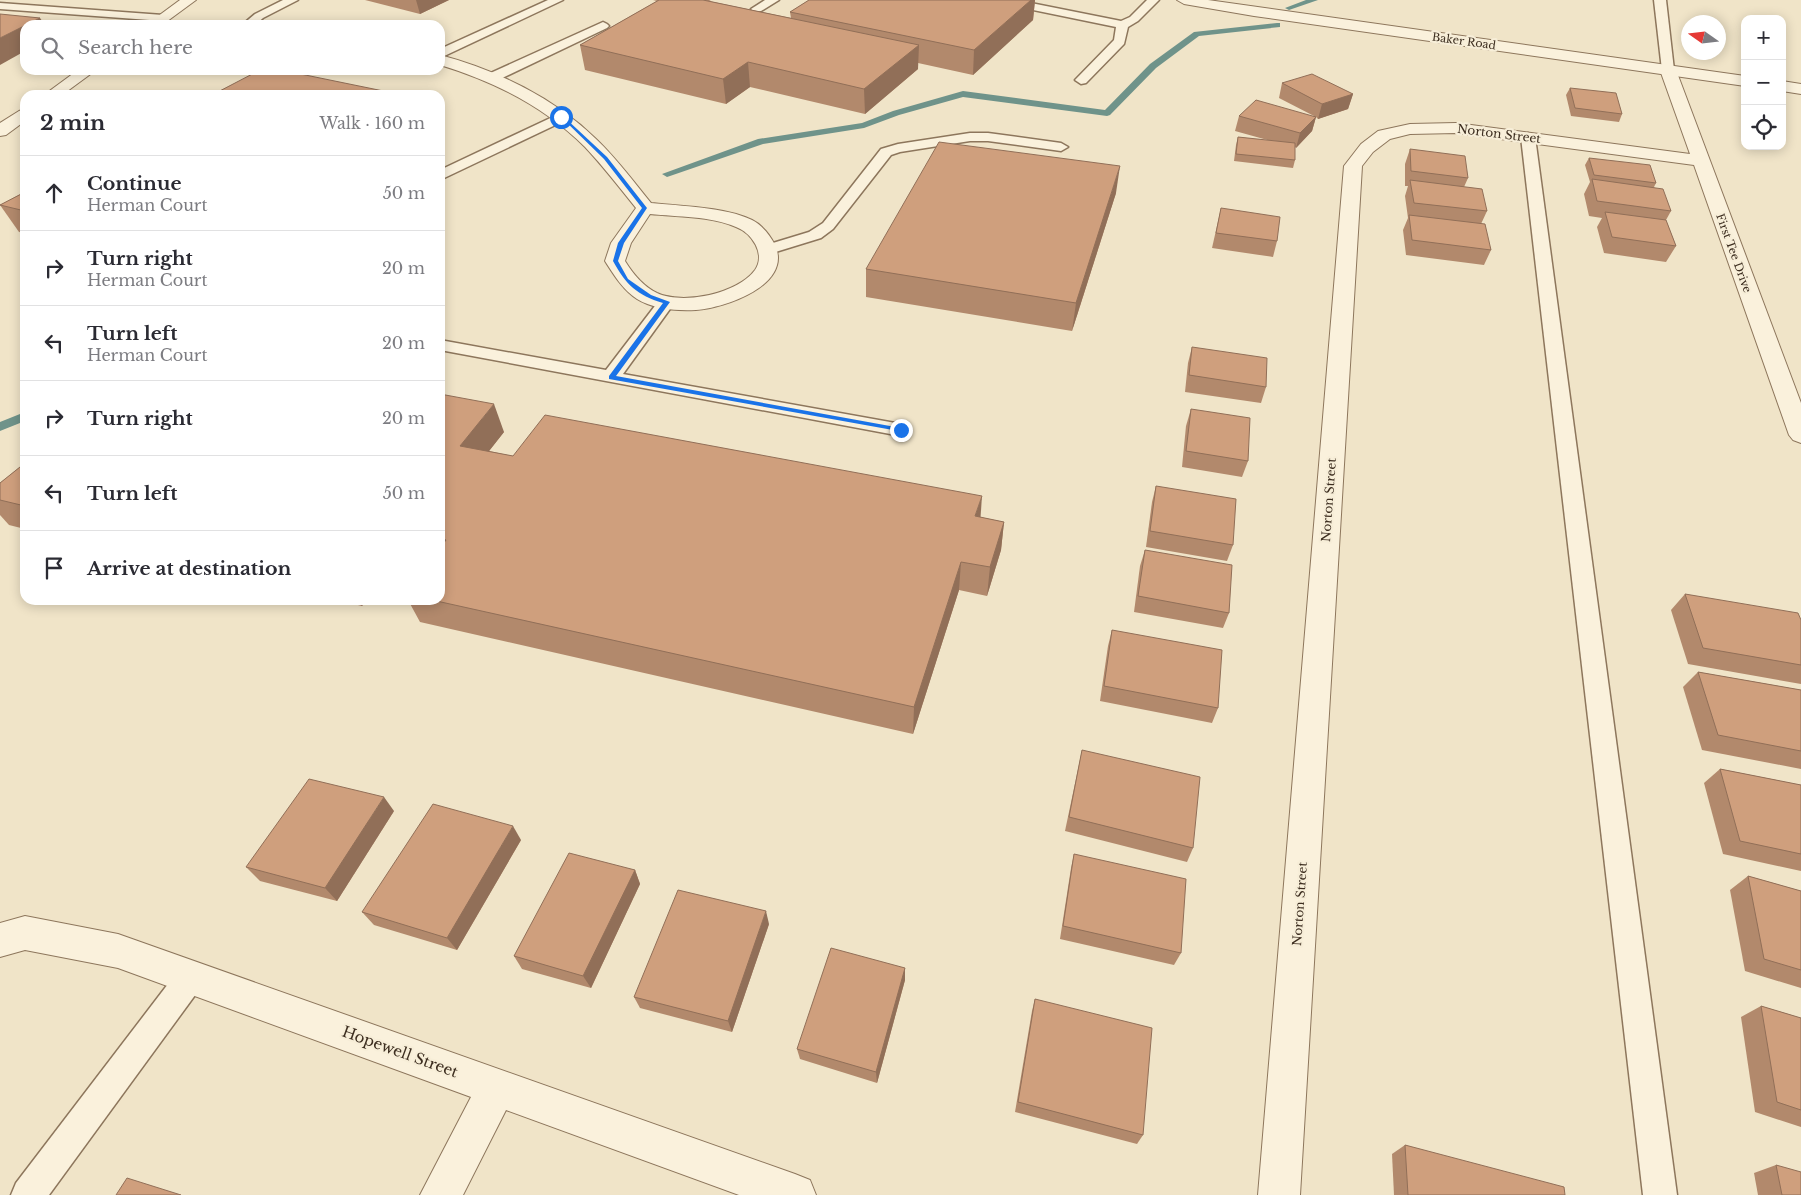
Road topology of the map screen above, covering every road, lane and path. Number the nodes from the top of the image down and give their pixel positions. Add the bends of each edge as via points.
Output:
1 (189, 0) edge
2 (292, 0) edge
3 (557, 0) edge
4 (773, 0) edge
5 (999, 0) edge
6 (1153, 0) edge
7 (1184, 0) edge
8 (1660, 0) edge
9 (0, 6) edge
10 (757, 9) edge
11 (147, 20) edge
12 (159, 20) edge
13 (255, 20) edge
14 (1122, 25) junction
15 (603, 26) dead end
16 (445, 52) edge
17 (445, 62) edge
18 (1668, 70) junction
19 (81, 75) edge
20 (492, 78) junction
21 (1081, 80) dead end
22 (1741, 80) edge
23 (1786, 86) edge
24 (1801, 88) edge
25 (59, 90) edge
26 (20, 117) edge
27 (561, 117) junction
28 (0, 131) edge
29 (1528, 137) junction
30 (1061, 147) dead end
31 (1700, 160) junction
32 (445, 174) edge
33 (645, 208) junction
34 (769, 249) junction
35 (667, 302) junction
36 (445, 347) edge
37 (611, 377) junction
38 (901, 430) dead end
39 (1801, 435) edge
40 (0, 940) edge
41 (192, 977) junction
42 (497, 1088) junction
43 (28, 1195) edge
44 (441, 1195) edge
45 (796, 1195) edge
46 (1279, 1195) edge
47 (1660, 1195) edge

1 - 12 street
2 - 13 lane
3 - 16 lane
4 - 10 lane
5 - 14 lane
6 - 14 lane via 1134,19
7 - 18 street, Baker Road
8 - 18 lane
9 - 11 lane
14 - 21 lane via 1120,41
15 - 20 lane
17 - 20 street
18 - 22 street, Baker Road
18 - 31 street, First Tee Drive
19 - 25 street
20 - 27 street
23 - 24 street
26 - 28 street
27 - 32 lane
27 - 33 street via 605,158
29 - 31 street, Norton Street
29 - 46 street, Norton Street via 1456,128 1410,129 1384,135 1367,148 1353,166
29 - 47 lane
30 - 34 lane via 970,137 886,152 828,226 815,236
31 - 39 street, First Tee Drive
33 - 34 street via 707,215 745,224 760,236
33 - 35 street via 621,243 616,261 626,280 648,297
34 - 35 street via 770,264 760,279 731,295 701,303
35 - 37 lane
36 - 37 lane
37 - 38 lane
40 - 41 street, Hopewell Street via 24,933 118,951
41 - 42 street, Hopewell Street
41 - 43 lane
42 - 44 street
42 - 45 street, Hopewell Street

